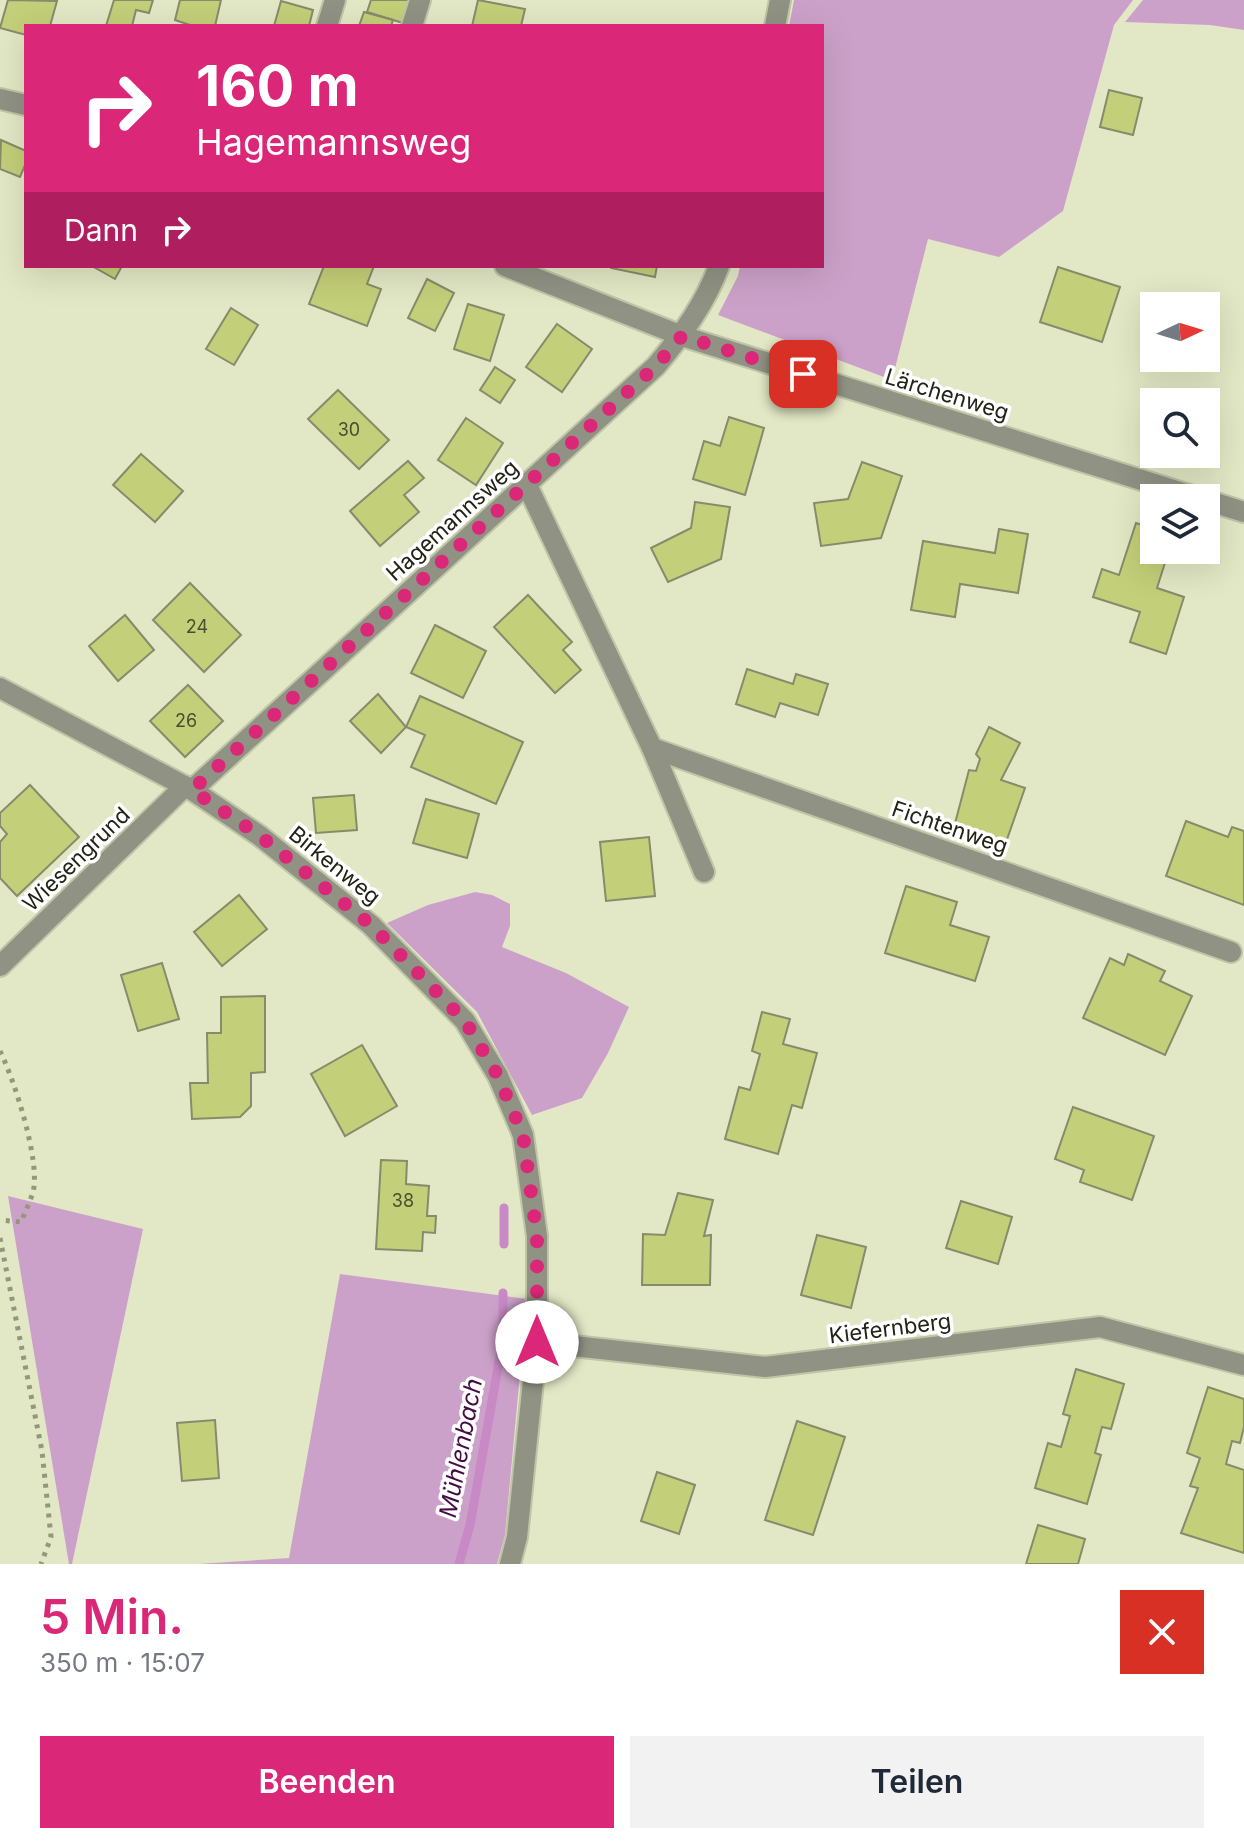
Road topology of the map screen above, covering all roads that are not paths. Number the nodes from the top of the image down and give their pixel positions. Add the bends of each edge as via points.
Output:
1 (335, 0) edge
2 (420, 0) edge
3 (780, 0) edge
4 (328, 24) edge
5 (413, 24) edge
6 (775, 24) edge
7 (0, 99) edge
8 (24, 105) edge
9 (510, 268) edge
10 (718, 268) edge
11 (682, 336) junction
12 (526, 483) junction
13 (1154, 484) edge
14 (1220, 504) edge
15 (1244, 512) edge
16 (0, 688) edge
17 (652, 748) junction
18 (189, 788) junction
19 (704, 872) dead end
20 (1231, 952) dead end
21 (0, 966) edge
22 (537, 1342) junction
23 (1244, 1365) edge
24 (510, 1564) edge

1 - 4 street
2 - 5 street
3 - 6 street
7 - 8 street
9 - 11 street, Lärchenweg
10 - 11 street, Hagemannsweg
11 - 12 street, Hagemannsweg via 656,366
11 - 13 street, Lärchenweg
12 - 17 street
12 - 18 street, Hagemannsweg
14 - 15 street
16 - 18 street, Birkenweg
17 - 19 street
17 - 20 street, Fichtenweg
18 - 21 street, Wiesengrund
18 - 22 street, Birkenweg via 260,836 371,925 465,1021 498,1076 523,1135 537,1236
22 - 23 street, Kiefernberg via 765,1367 1100,1327
22 - 24 street, Birkenweg

